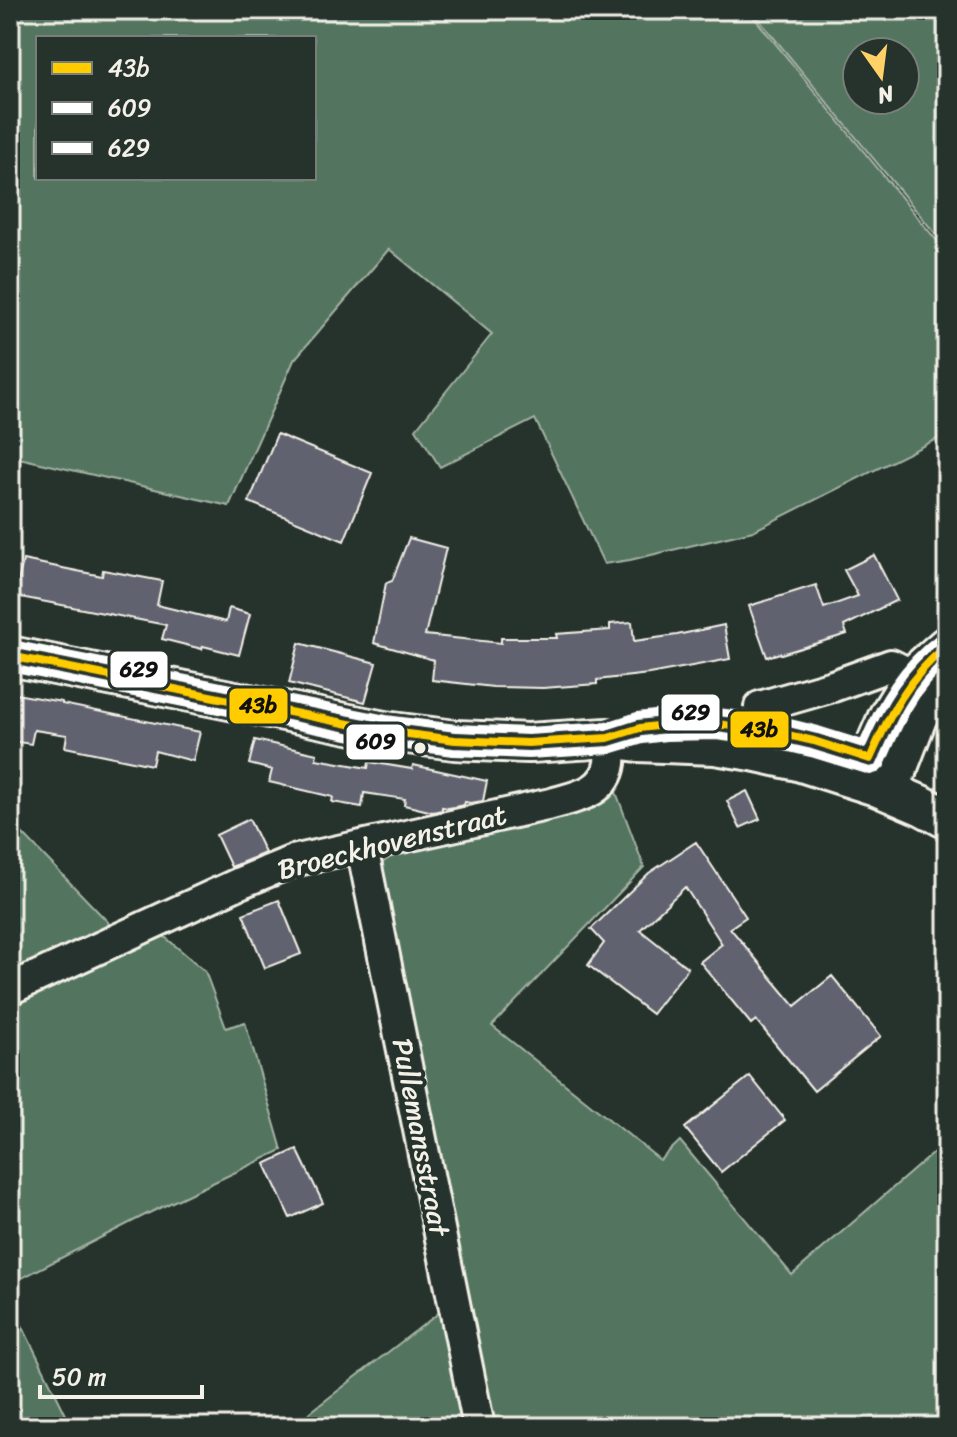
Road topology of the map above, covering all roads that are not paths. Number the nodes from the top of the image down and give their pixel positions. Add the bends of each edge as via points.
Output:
1 (947, 646) edge
2 (10, 656) edge
3 (930, 670) edge
4 (760, 707) dead end
5 (608, 738) junction
6 (881, 772) junction
7 (939, 804) edge
8 (362, 847) junction
9 (10, 989) edge
10 (479, 1427) edge

1 - 3 main road
2 - 5 main road via 384,731 528,743
3 - 4 street via 891,665
3 - 6 main road via 917,718
5 - 6 main road via 640,728 717,724 814,741
5 - 8 street, Broeckhovenstraat via 606,777 590,792
6 - 7 main road
8 - 9 street, Broeckhovenstraat via 293,861
8 - 10 street, Pullemansstraat

